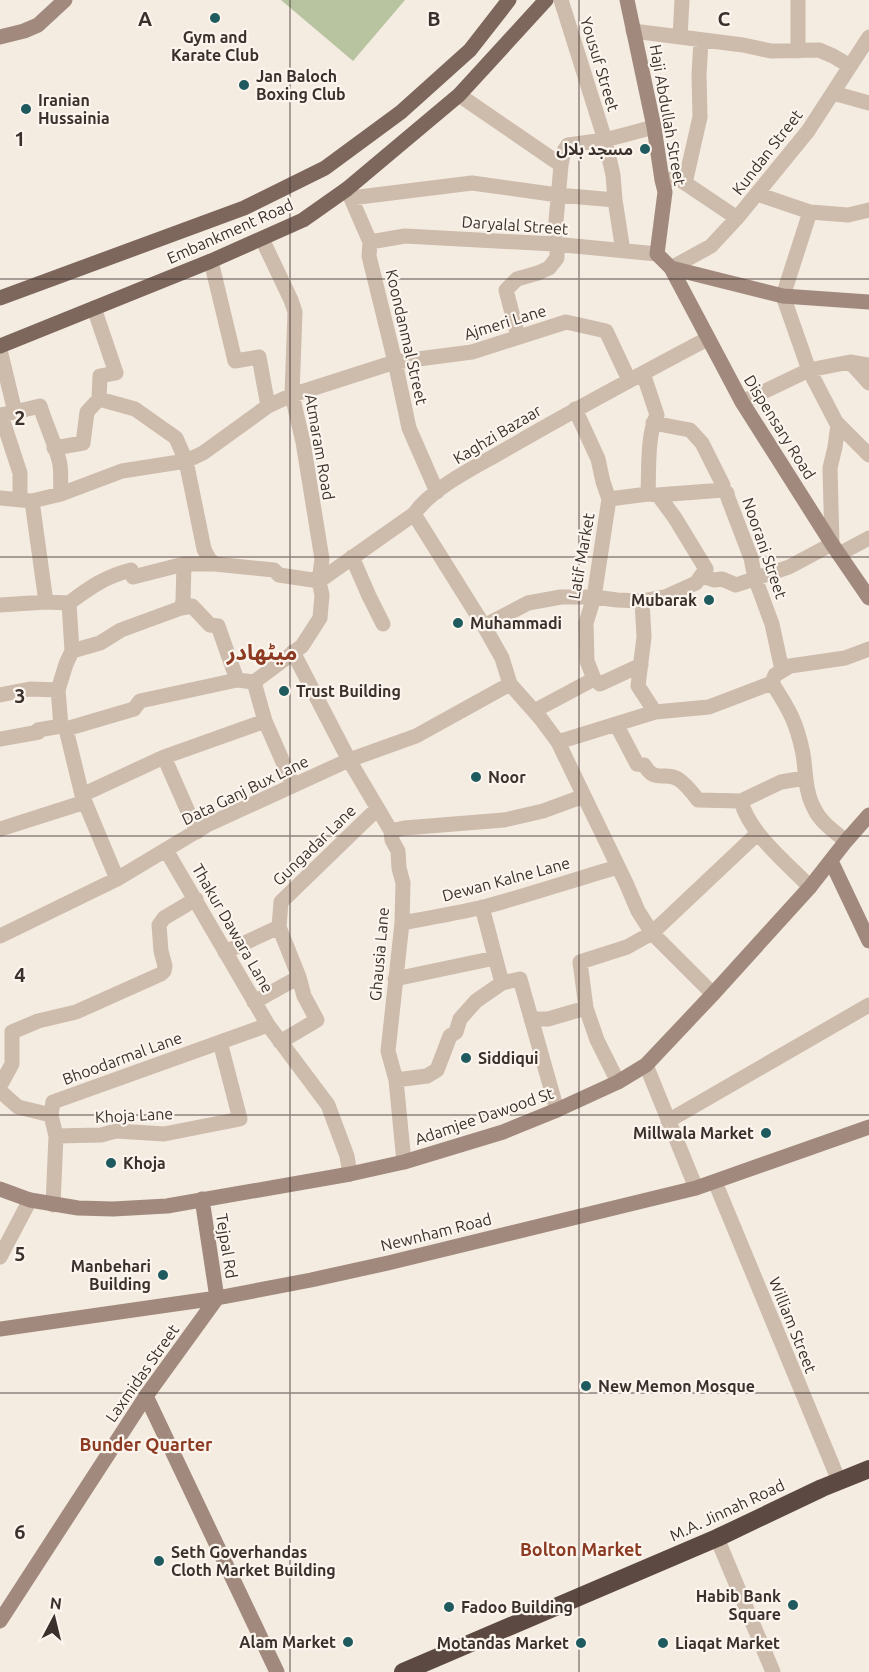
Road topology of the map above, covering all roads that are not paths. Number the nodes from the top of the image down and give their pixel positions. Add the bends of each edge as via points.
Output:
1 (65, 0) edge
2 (509, 0) edge
3 (546, 0) edge
4 (561, 0) edge
5 (627, 0) edge
6 (682, 0) edge
7 (798, 0) edge
8 (633, 31) junction
9 (0, 37) edge
10 (680, 37) junction
11 (869, 39) edge
12 (701, 40) junction
13 (798, 51) junction
14 (850, 66) junction
15 (833, 93) junction
16 (459, 95) junction
17 (869, 103) edge
18 (654, 127) junction
19 (605, 140) junction
20 (561, 165) junction
21 (662, 180) junction
22 (685, 183) junction
23 (349, 194) junction
24 (757, 194) junction
25 (558, 195) junction
26 (615, 200) junction
27 (869, 210) edge
28 (810, 212) junction
29 (737, 218) junction
30 (262, 239) junction
31 (370, 242) junction
32 (556, 245) junction
33 (623, 251) junction
34 (657, 254) junction
35 (211, 261) junction
36 (671, 268) junction
37 (783, 296) junction
38 (0, 298) edge
39 (869, 302) edge
40 (94, 308) junction
41 (518, 336) junction
42 (707, 339) junction
43 (0, 348) edge
44 (395, 362) junction
45 (850, 362) junction
46 (869, 365) edge
47 (809, 370) junction
48 (636, 376) junction
49 (869, 383) edge
50 (292, 395) junction
51 (99, 399) junction
52 (742, 402) junction
53 (268, 406) junction
54 (575, 409) junction
55 (15, 412) junction
56 (653, 423) junction
57 (838, 424) junction
58 (54, 447) junction
59 (869, 455) edge
60 (186, 461) junction
61 (723, 490) junction
62 (437, 492) junction
63 (61, 494) junction
64 (653, 494) junction
65 (0, 498) edge
66 (609, 499) junction
67 (26, 501) junction
68 (414, 514) junction
69 (869, 538) edge
70 (835, 549) junction
71 (352, 556) junction
72 (184, 564) junction
73 (215, 564) junction
74 (702, 576) junction
75 (755, 578) junction
76 (320, 588) junction
77 (594, 597) junction
78 (869, 598) edge
79 (642, 601) junction
80 (46, 602) junction
81 (69, 603) junction
82 (0, 605) edge
83 (181, 608) junction
84 (382, 624) dead end
85 (484, 626) junction
86 (869, 649) edge
87 (72, 651) junction
88 (293, 652) junction
89 (641, 665) junction
90 (782, 670) junction
91 (594, 679) junction
92 (237, 680) junction
93 (254, 682) junction
94 (772, 683) junction
95 (510, 684) junction
96 (58, 690) junction
97 (0, 694) edge
98 (534, 711) junction
99 (655, 712) junction
100 (264, 721) junction
101 (616, 724) junction
102 (64, 727) junction
103 (0, 739) edge
104 (558, 742) junction
105 (164, 757) junction
106 (349, 760) junction
107 (805, 778) junction
108 (293, 785) junction
109 (584, 796) junction
110 (84, 799) junction
111 (741, 801) junction
112 (377, 809) junction
113 (869, 815) edge
114 (0, 829) edge
115 (391, 831) junction
116 (197, 832) junction
117 (758, 833) junction
118 (846, 841) junction
119 (166, 850) junction
120 (831, 861) junction
121 (618, 867) junction
122 (117, 879) junction
123 (810, 887) junction
124 (196, 899) junction
125 (482, 907) junction
126 (402, 923) junction
127 (279, 927) junction
128 (652, 933) junction
129 (0, 936) edge
130 (869, 941) edge
131 (225, 952) junction
132 (495, 958) junction
133 (299, 977) junction
134 (395, 979) junction
135 (502, 983) junction
136 (713, 994) junction
137 (254, 1002) junction
138 (869, 1005) edge
139 (586, 1008) junction
140 (531, 1019) junction
141 (268, 1025) junction
142 (220, 1042) junction
143 (280, 1042) junction
144 (646, 1065) junction
145 (396, 1080) junction
146 (618, 1082) junction
147 (0, 1086) edge
148 (0, 1091) edge
149 (557, 1110) junction
150 (51, 1115) junction
151 (668, 1121) junction
152 (869, 1127) edge
153 (56, 1136) junction
154 (404, 1162) junction
155 (350, 1174) junction
156 (715, 1182) junction
157 (696, 1188) junction
158 (0, 1189) edge
159 (202, 1199) junction
160 (30, 1200) junction
161 (53, 1205) junction
162 (0, 1257) edge
163 (217, 1298) junction
164 (0, 1329) edge
165 (146, 1396) junction
166 (869, 1469) edge
167 (839, 1482) junction
168 (717, 1538) junction
169 (0, 1621) edge
170 (277, 1672) edge
171 (403, 1672) edge
172 (773, 1672) edge

1 - 9 street via 38,25
2 - 38 main road, Embankment Road via 470,50 401,112 325,168 244,208
3 - 16 main road, Embankment Road
4 - 19 street, Yousuf Street
5 - 8 street, Haji Abdullah Street
6 - 10 street
7 - 13 street
8 - 10 street
8 - 18 street, Haji Abdullah Street
10 - 12 street
11 - 14 street, Kundan Street
12 - 13 street via 771,51
12 - 22 street via 700,117
13 - 14 street via 819,51
14 - 15 street, Kundan Street
15 - 17 street
15 - 24 street, Kundan Street
16 - 20 street
16 - 23 main road, Embankment Road
18 - 19 street
18 - 21 street, Haji Abdullah Street
19 - 20 street via 567,145
19 - 26 street, Yousuf Street
20 - 25 street
21 - 22 street via 680,179
21 - 34 street, Haji Abdullah Street via 665,192
22 - 29 street
23 - 25 street via 472,183
23 - 30 main road, Embankment Road
23 - 31 street, Koondanmal Street
24 - 28 street
24 - 29 street, Kundan Street
25 - 26 street
25 - 32 street
26 - 33 street, Yousuf Street
27 - 28 street via 848,215
28 - 37 street
29 - 36 street, Kundan Street via 711,246
30 - 35 main road, Embankment Road
30 - 50 street, Atmaram Road via 295,312
31 - 32 street, Daryalal Street via 405,236
31 - 44 street, Koondanmal Street via 369,256
32 - 33 street, Daryalal Street
32 - 41 street via 557,258 549,267 516,279 506,290
33 - 34 street, Daryalal Street
34 - 36 street
35 - 40 main road, Embankment Road
35 - 53 street via 235,361 259,357
36 - 37 street
36 - 42 street, Dispensary Road
37 - 39 street
37 - 47 street
40 - 43 main road, Embankment Road
40 - 51 street via 116,373 100,376
41 - 44 street, Ajmeri Lane via 472,352
41 - 48 street, Ajmeri Lane via 566,322 606,331
42 - 48 street, Kaghzi Bazaar
42 - 52 street, Dispensary Road
43 - 55 street
44 - 50 street, Ajmeri Lane
44 - 62 street, Koondanmal Street via 409,429
45 - 46 street
45 - 47 street
45 - 49 street
47 - 52 street
47 - 57 street
48 - 54 street, Kaghzi Bazaar
48 - 56 street via 657,415
50 - 53 street, Ajmeri Lane
50 - 76 street, Atmaram Road via 322,559
51 - 58 street via 87,412 83,443
51 - 60 street via 135,409 176,438
52 - 70 street, Dispensary Road
53 - 60 street, Ajmeri Lane
54 - 62 street, Kaghzi Bazaar
54 - 66 street, Latif Market via 598,459
55 - 58 street via 40,406
55 - 67 street via 1,415
56 - 61 street, Noorani Street via 690,430 702,443
56 - 64 street via 649,460
57 - 59 street
57 - 70 street via 830,468
58 - 63 street via 60,462
60 - 63 street via 122,471
60 - 73 street via 200,538
61 - 64 street
61 - 75 street, Noorani Street via 751,558
62 - 68 street, Kaghzi Bazaar
63 - 67 street
64 - 66 street
64 - 74 street via 675,518 706,569
65 - 67 street
66 - 77 street, Latif Market
67 - 80 street
68 - 71 street, Kaghzi Bazaar
68 - 85 street
69 - 70 street
70 - 75 street
70 - 78 street, Dispensary Road
71 - 76 street, Kaghzi Bazaar
71 - 84 street
72 - 73 street
72 - 81 street via 133,577 130,570 116,574 94,584
72 - 83 street
73 - 76 street via 274,570
74 - 75 street via 736,585
74 - 79 street via 696,583 665,597
75 - 90 street, Noorani Street via 772,624
76 - 88 street, Atmaram Road via 320,618 302,646
77 - 79 street
77 - 85 street via 528,603
77 - 91 street, Latif Market via 586,623 587,661
79 - 89 street
80 - 81 street
80 - 82 street
81 - 87 street
83 - 87 street
83 - 92 street via 192,606 210,626 218,626
85 - 95 street via 502,658
86 - 90 street via 845,658
87 - 96 street
88 - 93 street, Atmaram Road
88 - 106 street, Ghausia Lane
89 - 91 street via 600,684
89 - 99 street via 638,686
90 - 94 street
91 - 98 street
92 - 93 street
92 - 102 street via 140,701 134,710
93 - 100 street
94 - 99 street via 709,707
94 - 107 street via 795,721
95 - 98 street
95 - 106 street, Data Ganj Bux Lane via 416,736
96 - 97 street
96 - 102 street
98 - 104 street
99 - 101 street
100 - 105 street
100 - 108 street
101 - 104 street
101 - 111 street via 637,764 644,765 654,776 676,778 698,800
102 - 103 street
102 - 110 street
104 - 109 street
105 - 110 street
105 - 116 street
106 - 108 street, Data Ganj Bux Lane
106 - 112 street, Ghausia Lane
107 - 111 street via 781,782
107 - 118 street via 814,808
108 - 116 street, Data Ganj Bux Lane
109 - 115 street via 504,820
109 - 121 street
110 - 114 street
110 - 122 street
111 - 117 street
112 - 115 street, Ghausia Lane
112 - 127 street, Gungadar Lane via 281,902
113 - 118 street, Adamjee Dawood St
115 - 126 street, Ghausia Lane via 403,883
116 - 119 street, Data Ganj Bux Lane
117 - 123 street
117 - 128 street
118 - 120 street, Adamjee Dawood St
119 - 122 street, Data Ganj Bux Lane
119 - 124 street, Thakur Dawara Lane
120 - 123 street, Adamjee Dawood St
120 - 130 street
121 - 125 street, Dewan Kalne Lane
121 - 128 street
122 - 129 street, Data Ganj Bux Lane
123 - 136 street, Adamjee Dawood St
124 - 131 street, Thakur Dawara Lane
124 - 147 street via 159,925 165,966 161,974 76,1012 12,1032 12,1064
125 - 126 street, Dewan Kalne Lane
125 - 132 street
126 - 134 street, Ghausia Lane
127 - 131 street
127 - 133 street
128 - 136 street
128 - 139 street via 627,947 580,962
131 - 137 street, Thakur Dawara Lane
132 - 134 street
132 - 135 street
133 - 137 street
133 - 143 street via 317,1020
134 - 145 street, Ghausia Lane via 388,1052
135 - 140 street via 520,980
135 - 145 street via 476,1001 460,1019 437,1070 426,1076
136 - 144 street, Adamjee Dawood St
137 - 141 street, Thakur Dawara Lane
138 - 151 street
139 - 140 street via 548,1019
139 - 146 street
140 - 149 street
141 - 142 street, Bhoodarmal Lane
141 - 143 street, Thakur Dawara Lane
142 - 150 street, Bhoodarmal Lane via 53,1102
142 - 153 street, Khoja Lane via 240,1119 164,1134 116,1131 101,1136
143 - 155 street, Thakur Dawara Lane via 328,1105
144 - 146 street, Adamjee Dawood St
144 - 151 street
145 - 154 street, Ghausia Lane
146 - 149 street, Adamjee Dawood St
148 - 150 street via 18,1107
149 - 154 street, Adamjee Dawood St via 503,1132
150 - 153 street
151 - 157 street
152 - 156 street, Newnham Road
153 - 161 street
154 - 155 street, Adamjee Dawood St
155 - 159 street, Adamjee Dawood St
156 - 157 street, Newnham Road
156 - 167 street, William Street
157 - 163 street, Newnham Road via 311,1280
158 - 160 street, Adamjee Dawood St
159 - 161 street, Adamjee Dawood St via 141,1208
159 - 163 street, Tejpal Rd
160 - 161 street, Adamjee Dawood St
160 - 162 street
163 - 164 street, Newnham Road
163 - 165 street, Laxmidas Street
165 - 169 street, Laxmidas Street
165 - 170 street
166 - 167 highway, M.A. Jinnah Road
167 - 168 highway, M.A. Jinnah Road
168 - 171 highway, M.A. Jinnah Road
168 - 172 street

